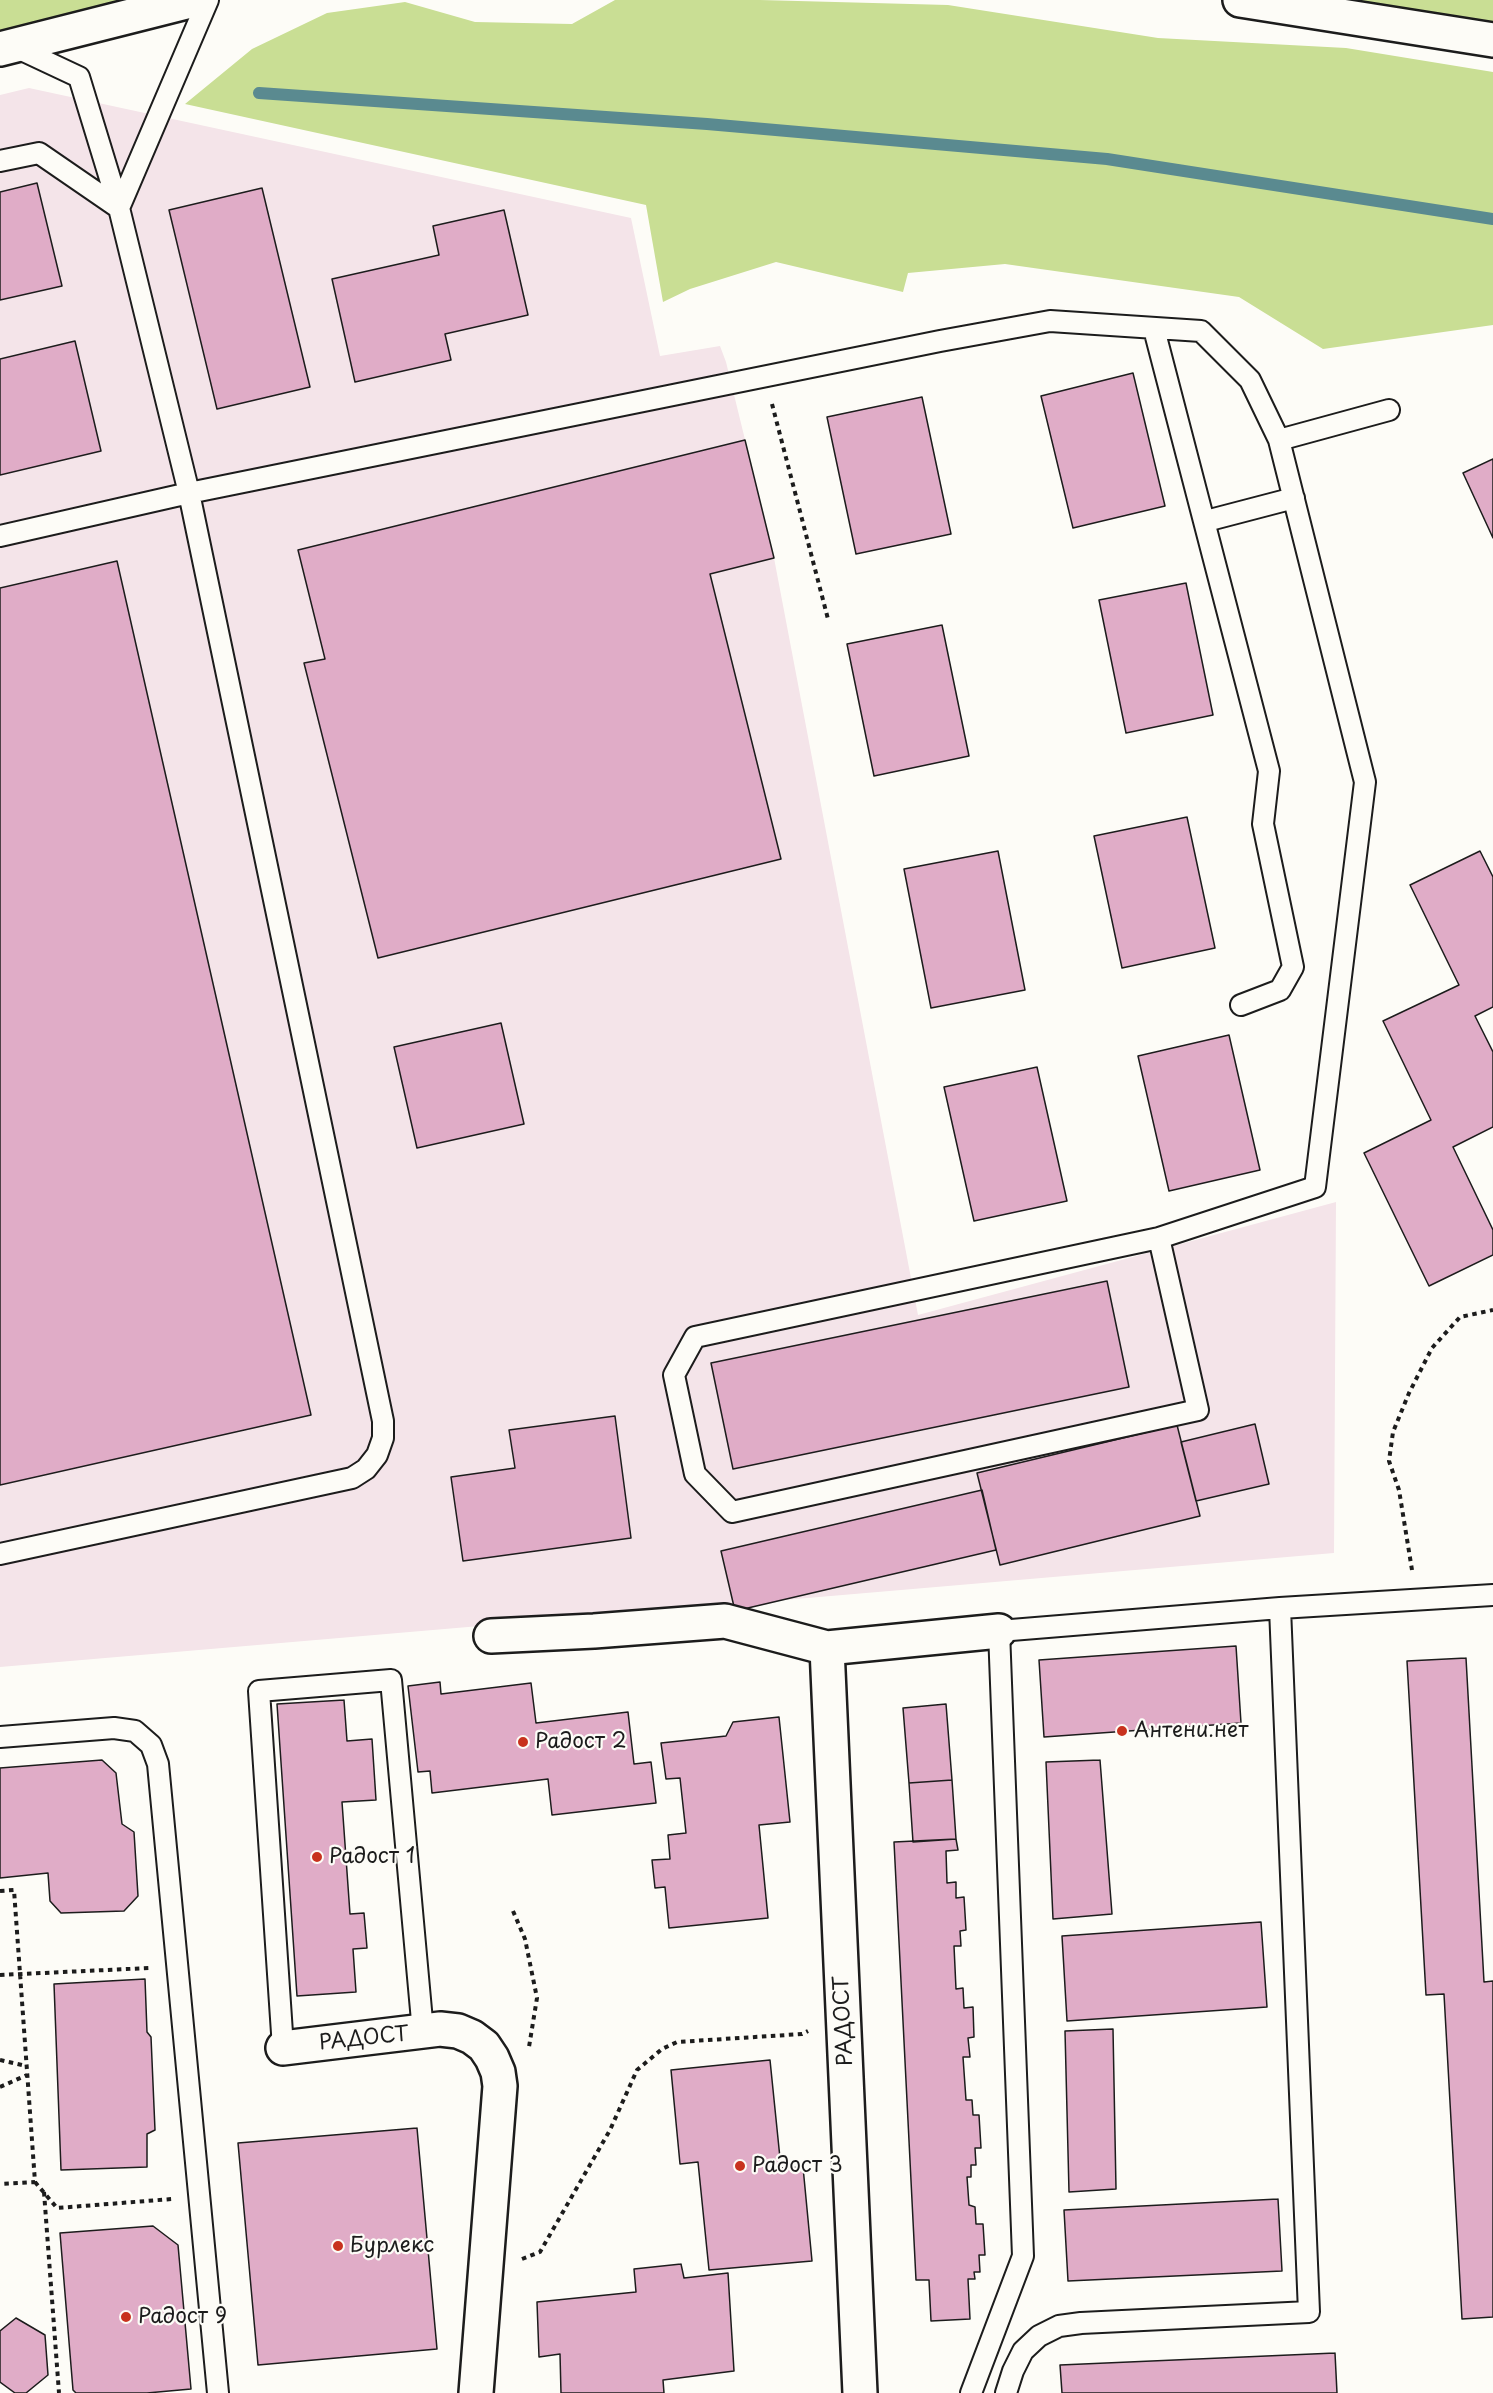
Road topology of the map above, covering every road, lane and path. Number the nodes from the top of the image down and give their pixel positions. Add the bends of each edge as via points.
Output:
1 (194, 0) edge
2 (208, 0) edge
3 (1240, 0) edge
4 (1493, 40) edge
5 (6, 47) edge
6 (0, 161) edge
7 (119, 208) junction
8 (1154, 328) junction
9 (765, 377) junction
10 (1389, 410) dead end
11 (1279, 440) junction
12 (189, 493) junction
13 (1294, 498) junction
14 (1206, 522) junction
15 (0, 536) edge
16 (828, 619) dead end
17 (1241, 1005) dead end
18 (1159, 1238) junction
19 (1493, 1310) edge
20 (0, 1554) edge
21 (1493, 1595) edge
22 (1417, 1600) junction
23 (1280, 1608) junction
24 (999, 1631) junction
25 (491, 1636) dead end
26 (827, 1648) junction
27 (0, 1737) edge
28 (0, 1891) edge
29 (513, 1911) dead end
30 (178, 1967) junction
31 (20, 1973) junction
32 (0, 1975) edge
33 (843, 2012) junction
34 (423, 2032) junction
35 (283, 2048) joint
36 (528, 2056) dead end
37 (0, 2060) edge
38 (27, 2066) junction
39 (27, 2074) junction
40 (0, 2087) edge
41 (34, 2182) junction
42 (0, 2184) edge
43 (44, 2192) junction
44 (199, 2197) junction
45 (485, 2273) junction
46 (60, 2393) edge
47 (218, 2393) edge
48 (476, 2393) edge
49 (860, 2393) edge
50 (971, 2393) edge
51 (1006, 2393) edge

1 - 5 street
2 - 7 lane
3 - 4 street
5 - 7 lane via 79,77
6 - 7 lane via 39,153
7 - 12 lane
8 - 9 lane via 1050,321
8 - 11 lane via 1201,331 1250,380
8 - 14 lane
9 - 12 lane
9 - 16 path
10 - 11 lane
11 - 13 lane
12 - 15 lane
12 - 20 lane via 381,1410 383,1438 377,1455 352,1478
13 - 14 lane
13 - 18 lane via 1365,782 1315,1187
14 - 17 lane via 1269,771 1263,824 1293,967 1280,990
18 - 18 lane via 1198,1410 732,1512 695,1474 674,1375 695,1337
19 - 22 path via 1460,1317 1432,1348 1393,1432 1389,1461 1399,1490
21 - 22 lane
22 - 23 lane
23 - 24 lane
23 - 51 lane via 1309,2312 1059,2326 1039,2336 1023,2352
24 - 26 street
24 - 50 lane via 1023,2256
25 - 26 street via 725,1621
26 - 33 street, РАДОСТ
27 - 30 lane via 114,1728 135,1731 151,1745 158,1764
28 - 31 path via 14,1890
29 - 36 path via 525,1939 537,1998
30 - 31 path
30 - 44 lane
31 - 32 path
31 - 38 path
33 - 45 path via 802,2034 677,2042 662,2049 637,2070 610,2130 540,2252
33 - 49 street, РАДОСТ
34 - 35 street, РАДОСТ
34 - 35 lane via 391,1680 259,1691
34 - 45 street, РАДОСТ via 440,2029 472,2037 484,2046 498,2072
37 - 38 path
38 - 39 path
39 - 40 path
39 - 41 path
41 - 42 path
41 - 43 path
43 - 44 path via 57,2208
43 - 46 path
44 - 47 lane
45 - 48 street, РАДОСТ

